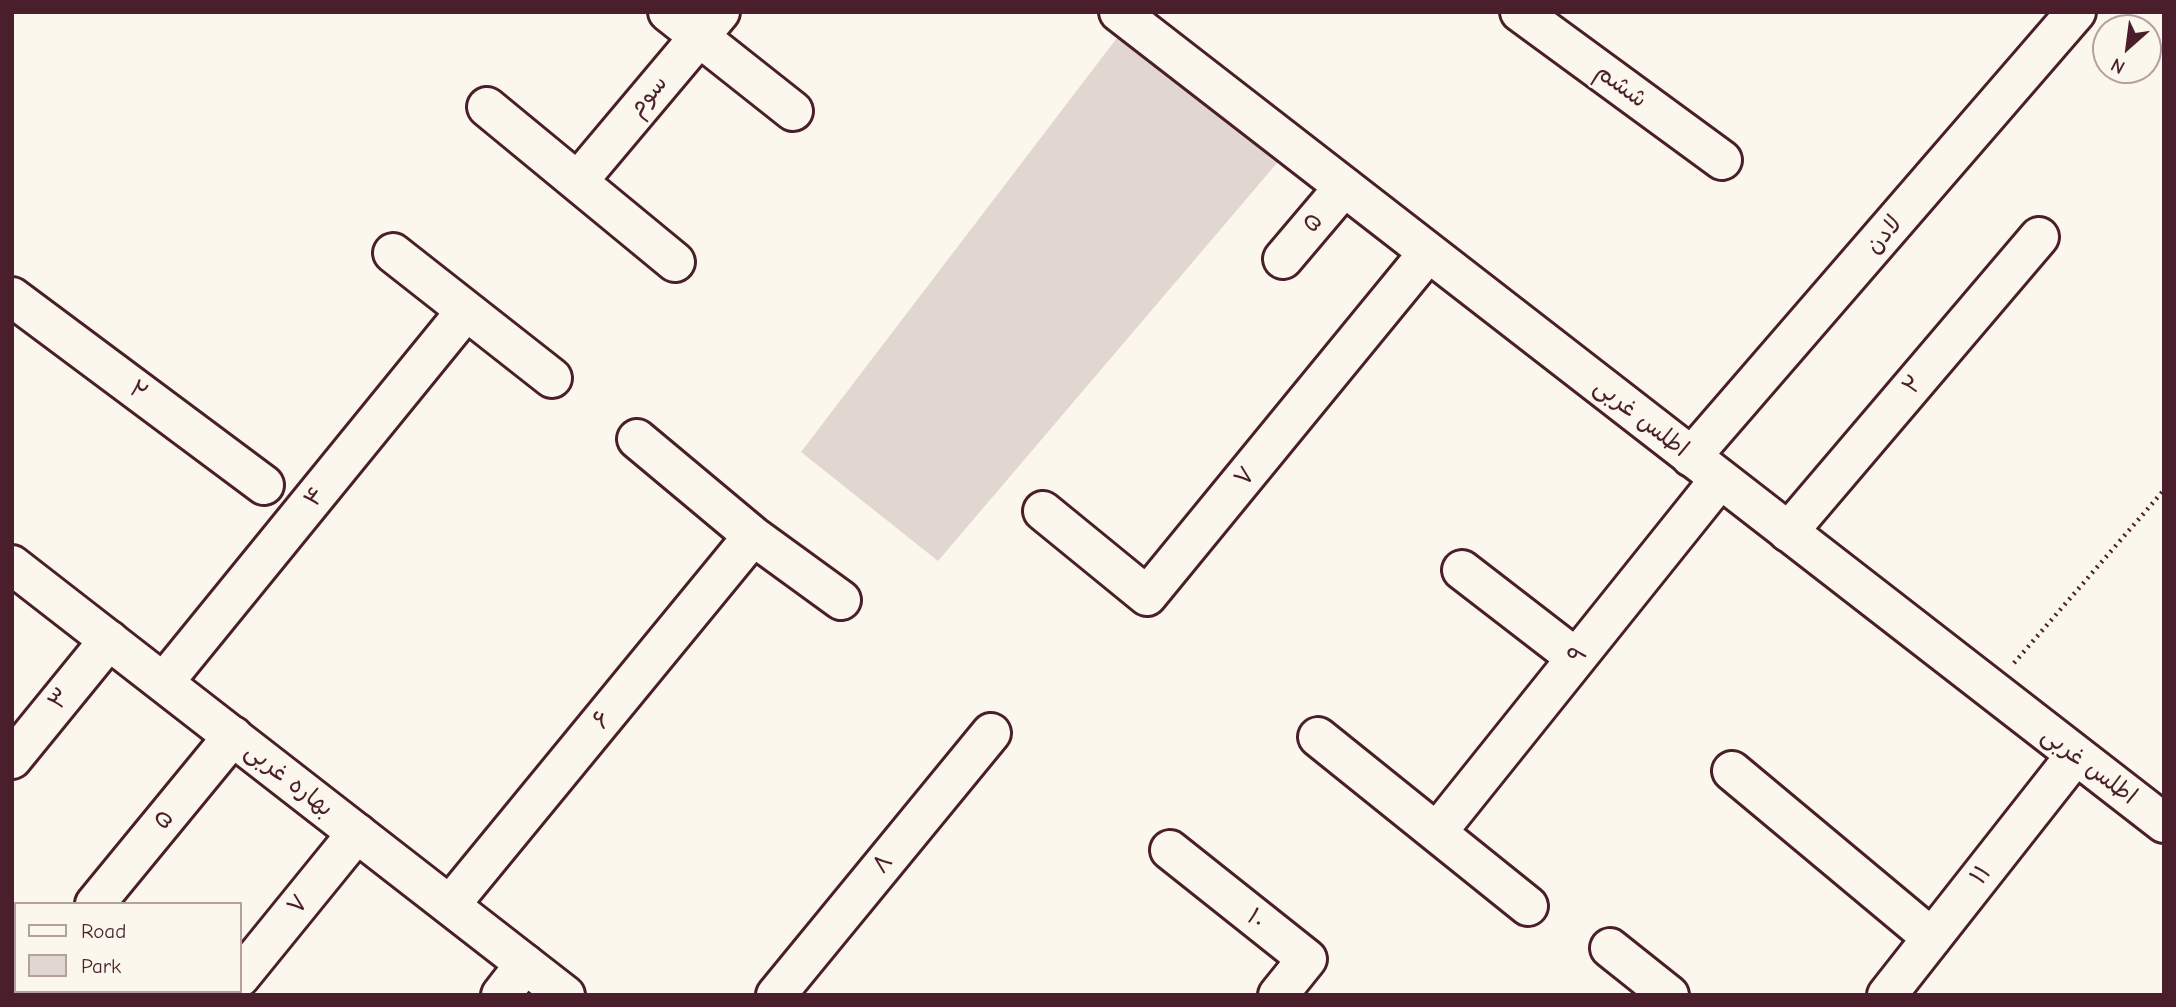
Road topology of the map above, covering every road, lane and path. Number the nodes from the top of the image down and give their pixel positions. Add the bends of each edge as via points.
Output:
1 (667, 12) edge
2 (1119, 12) edge
3 (1520, 12) edge
4 (2076, 12) edge
5 (708, 25) edge
6 (487, 107) dead end
7 (793, 111) dead end
8 (1722, 160) dead end
9 (578, 181) junction
10 (1344, 187) junction
11 (2039, 237) dead end
12 (393, 253) dead end
13 (1429, 253) junction
14 (1283, 259) dead end
15 (675, 262) dead end
16 (12, 297) edge
17 (466, 311) junction
18 (552, 378) dead end
19 (637, 439) dead end
20 (1705, 468) junction
21 (264, 485) dead end
22 (2164, 490) edge
23 (1043, 511) dead end
24 (1788, 532) junction
25 (753, 536) junction
26 (12, 565) edge
27 (1462, 570) dead end
28 (841, 600) dead end
29 (109, 640) junction
30 (1576, 658) junction
31 (163, 682) junction
32 (1990, 690) junction
33 (991, 733) dead end
34 (233, 736) junction
35 (1318, 737) dead end
36 (2075, 756) junction
37 (12, 759) edge
38 (1732, 771) dead end
39 (2164, 823) edge
40 (1437, 832) junction
41 (357, 833) junction
42 (1170, 850) dead end
43 (97, 902) edge
44 (450, 905) junction
45 (1528, 906) dead end
46 (1932, 938) junction
47 (1610, 948) dead end
48 (525, 964) junction
49 (242, 975) edge
50 (501, 995) edge
51 (565, 995) edge
52 (776, 995) edge
53 (1278, 995) edge
54 (1668, 995) edge
55 (1888, 995) edge

1 - 5 street
2 - 10 street, اطلس غربی
3 - 8 street, ششم
4 - 20 street, لادن
5 - 7 street
5 - 9 street, سوم
6 - 9 street
9 - 15 street
10 - 13 street, اطلس غربی
10 - 14 street, ۵
11 - 24 street, ۲
12 - 17 street
13 - 20 street, اطلس غربی
13 - 23 street, ۷ via 1147,596
16 - 21 street, ۲
17 - 18 street
17 - 31 street, ۴
19 - 25 street
20 - 24 street, اطلس غربی
20 - 30 street, ۹
22 - 32 path
24 - 32 street, اطلس غربی
25 - 28 street
25 - 44 street, ۶
26 - 29 street, بهاره غربی
27 - 30 street
29 - 31 street, بهاره غربی
29 - 37 street, ۳
30 - 40 street, ۹
31 - 34 street, بهاره غربی
32 - 36 street, اطلس غربی
33 - 52 street, ۸
34 - 41 street, بهاره غربی
34 - 43 street, ۵
35 - 40 street
36 - 39 street, اطلس غربی
36 - 46 street, ۱۱
38 - 46 street
40 - 45 street
41 - 44 street, بهاره غربی
41 - 49 street, ۷
42 - 53 street, ۱۰ via 1307,959
44 - 48 street, بهاره غربی
46 - 55 street, ۱۱
47 - 54 street
48 - 50 street
48 - 51 street, بهاره غربی

